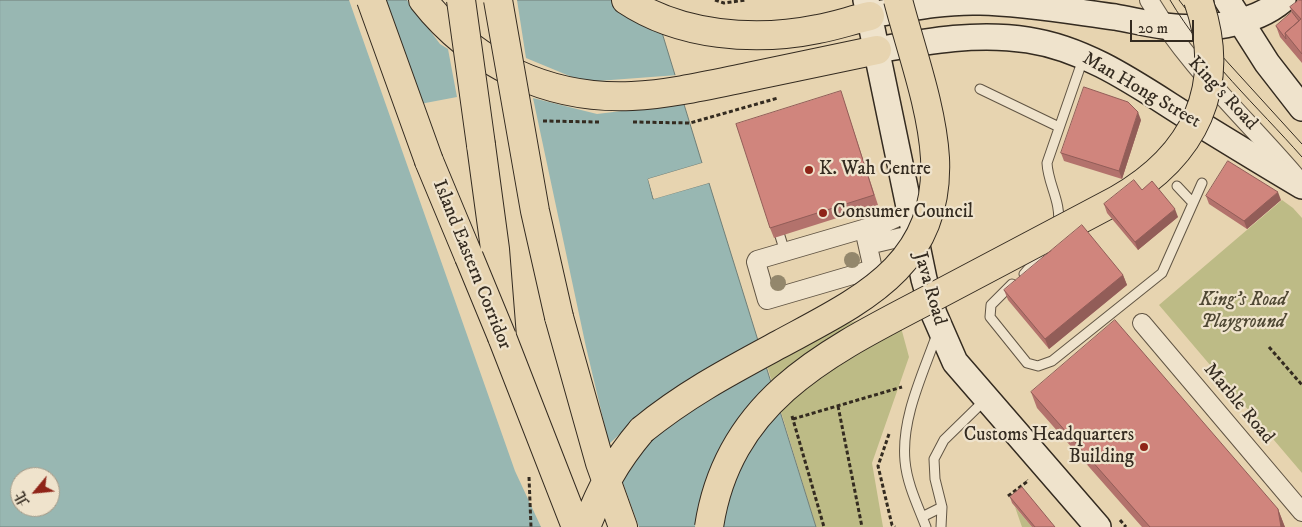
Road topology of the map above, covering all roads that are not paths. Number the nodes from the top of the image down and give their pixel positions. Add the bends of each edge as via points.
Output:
1 (371, 0) edge
2 (423, 0) edge
3 (461, 0) edge
4 (498, 0) edge
5 (626, 0) edge
6 (898, 0) edge
7 (1149, 0) edge
8 (1198, 0) edge
9 (1227, 0) edge
10 (1283, 0) edge
11 (1051, 4) edge
12 (868, 8) edge
13 (1241, 21) junction
14 (1164, 26) junction
15 (878, 50) junction
16 (1083, 56) junction
17 (980, 89) dead end
18 (1302, 108) edge
19 (1059, 127) junction
20 (1202, 182) dead end
21 (1302, 185) edge
22 (1177, 186) dead end
23 (1193, 203) junction
24 (911, 211) junction
25 (866, 237) junction
26 (915, 238) junction
27 (1142, 323) dead end
28 (939, 327) junction
29 (502, 337) junction
30 (986, 399) junction
31 (942, 507) junction
32 (1302, 512) edge
33 (922, 517) junction
34 (576, 527) edge
35 (586, 527) edge
36 (623, 527) edge
37 (709, 527) edge
38 (926, 527) edge
39 (942, 527) edge
40 (1098, 527) edge

1 - 29 highway, Island Eastern Corridor, bridge via 429,161
2 - 15 highway, bridge via 447,28 495,63 541,84 591,95 674,92
3 - 29 highway, bridge via 495,249
4 - 36 highway, bridge via 535,211 559,317 600,463
5 - 12 highway via 654,15 703,30 762,35 804,31
6 - 35 highway, bridge via 934,149 934,194 918,241 898,268 869,294 673,404 642,430 607,478
7 - 14 street, King's Road
8 - 37 highway, bridge via 1208,44 1207,89 1202,110 1192,130 1169,161 1117,200 845,344 793,379 762,410 738,443 715,496
9 - 13 main road
10 - 13 main road via 1271,10
11 - 12 main road via 953,2
11 - 14 main road
12 - 15 main road, Java Road
13 - 14 main road via 1199,27
13 - 18 main road via 1276,76
14 - 21 street, King's Road via 1188,58 1267,142
15 - 16 main road, Man Hong Street via 956,37 991,36 1029,40
15 - 24 main road, Java Road
16 - 19 lane
16 - 21 main road, Man Hong Street via 1126,78
17 - 19 lane
19 - 23 lane via 1047,163 1058,206 1057,227 1039,259 989,309 994,326 1027,363 1038,366 1057,358 1162,273
20 - 23 lane
22 - 23 lane
24 - 25 street
24 - 26 main road, Java Road
25 - 25 street via 873,269 768,301 756,261 783,244
25 - 26 street
26 - 28 main road, Java Road
27 - 32 street, Marble Road
28 - 30 main road, Java Road via 955,362
28 - 33 lane via 905,428 904,460 908,481
29 - 34 highway, Island Eastern Corridor
30 - 31 lane via 944,440 934,459
30 - 40 main road, Java Road
31 - 33 lane
31 - 39 lane
33 - 38 lane

